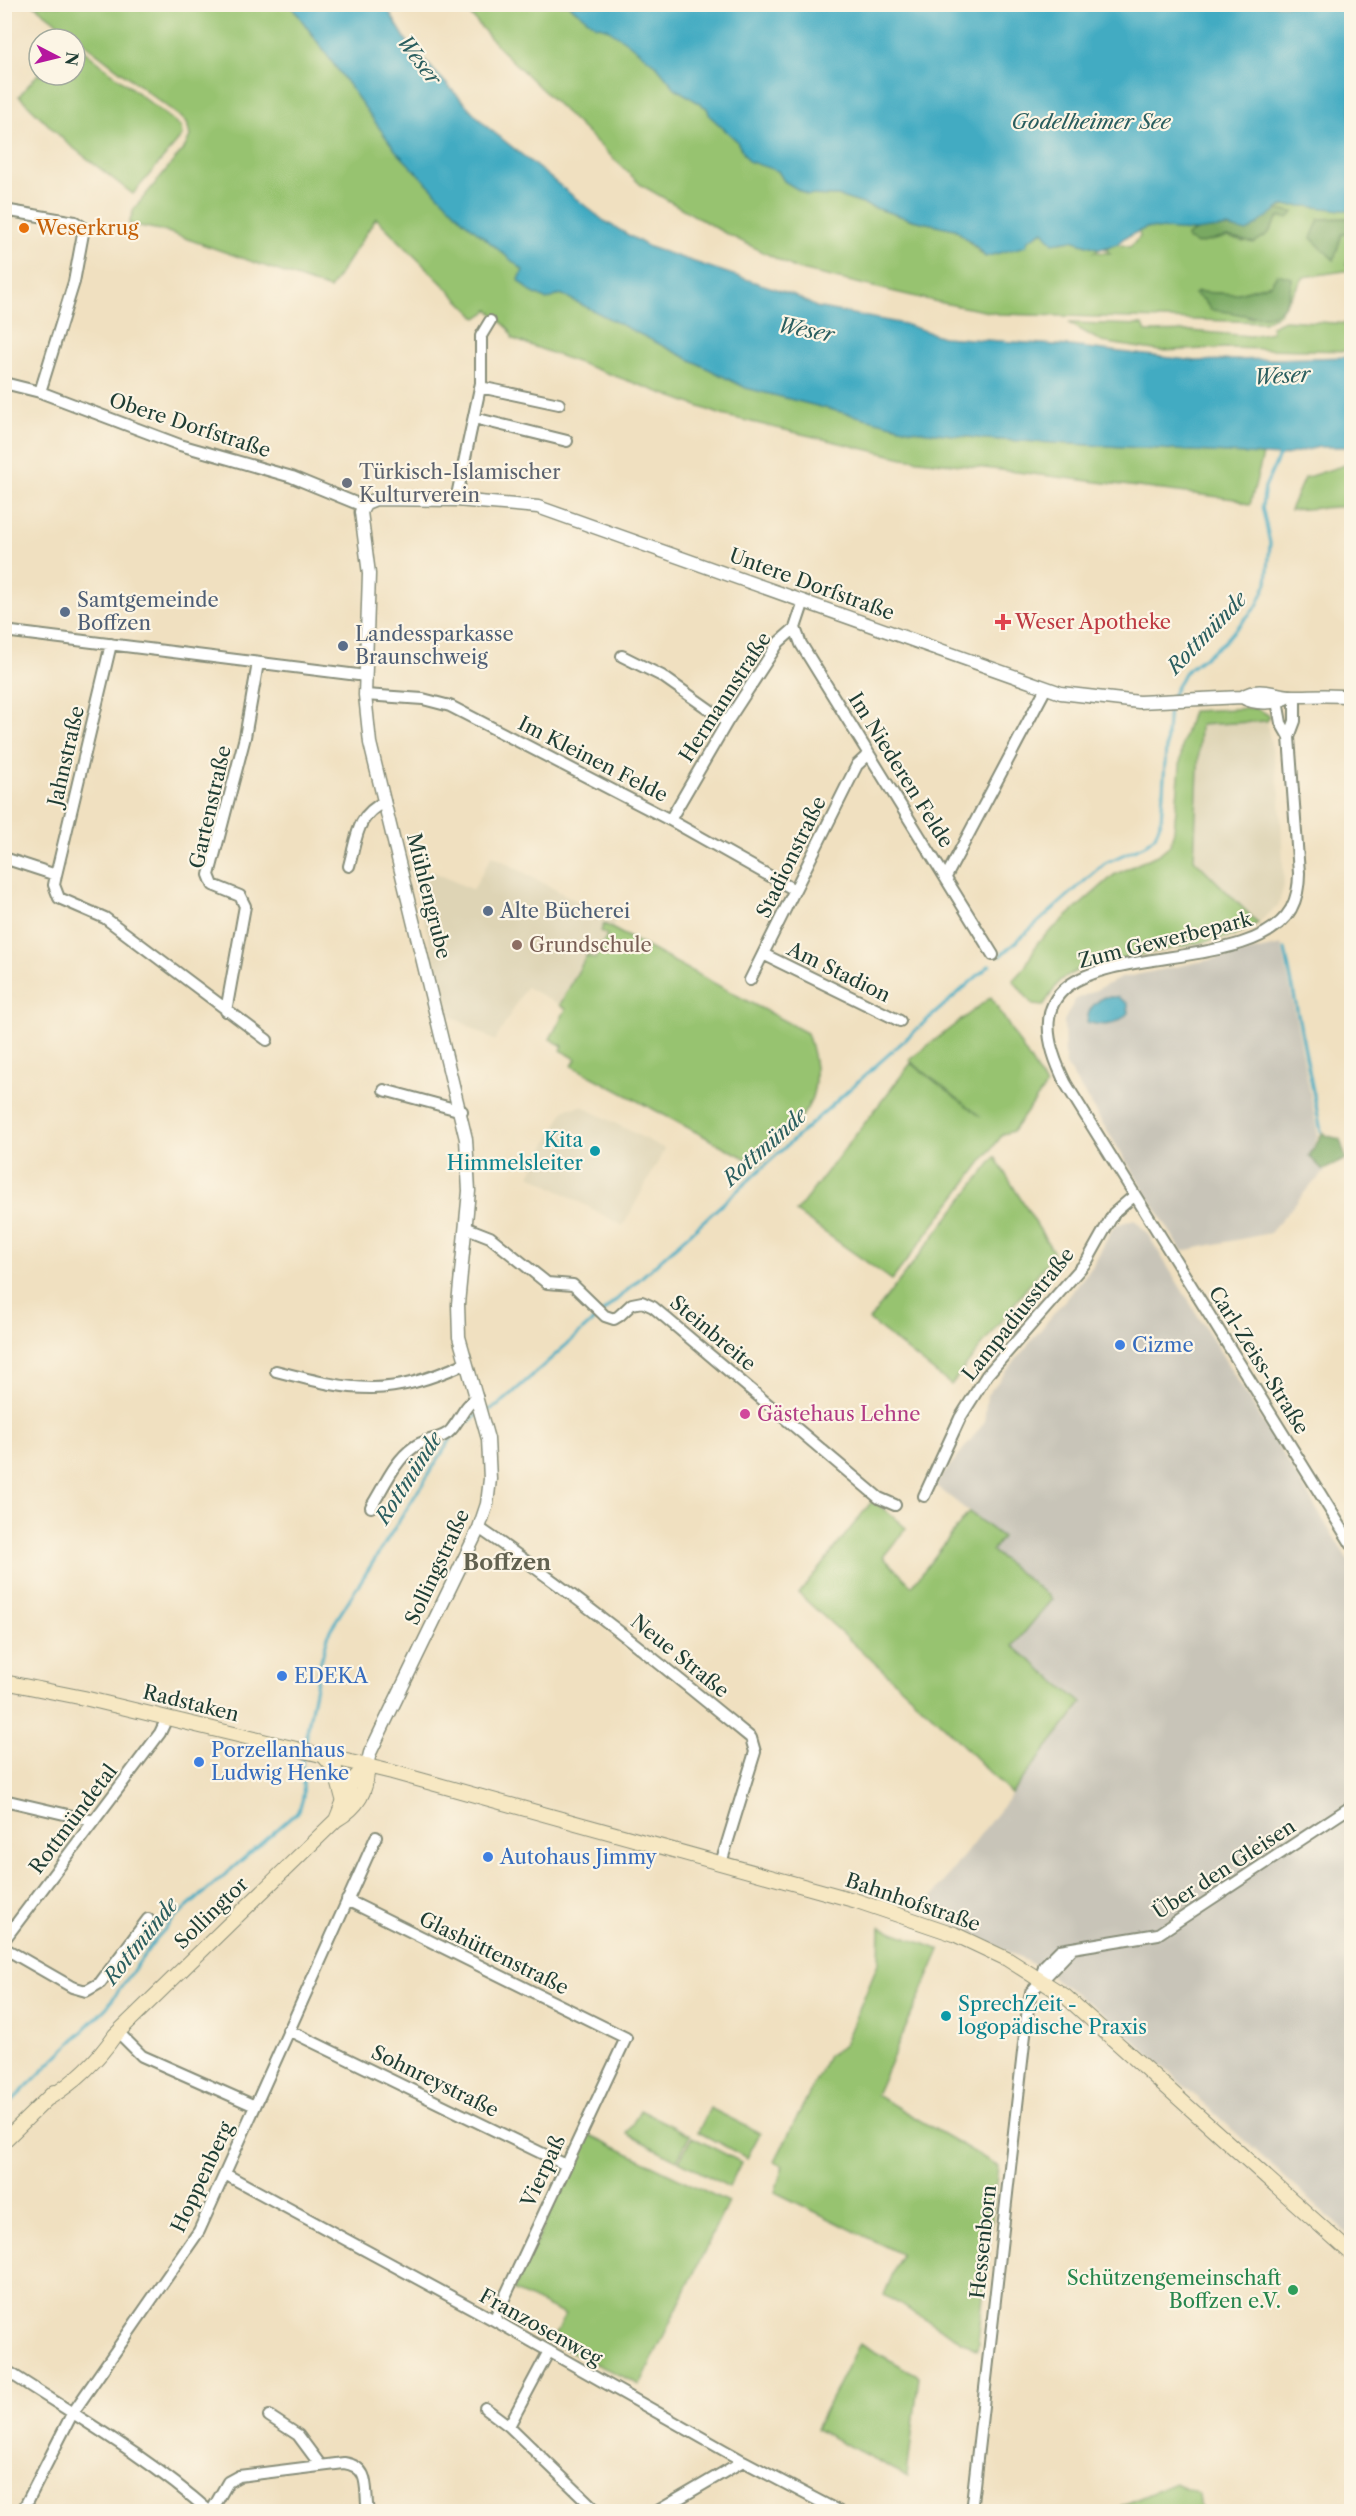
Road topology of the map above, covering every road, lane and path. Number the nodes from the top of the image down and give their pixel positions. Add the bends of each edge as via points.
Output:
1 (4, 210) edge
2 (490, 321) dead end
3 (4, 383) edge
4 (480, 387) junction
5 (40, 392) junction
6 (560, 404) dead end
7 (474, 418) junction
8 (567, 441) dead end
9 (456, 500) junction
10 (366, 503) junction
11 (804, 601) junction
12 (795, 628) junction
13 (4, 631) edge
14 (111, 644) junction
15 (622, 656) dead end
16 (258, 663) junction
17 (366, 676) junction
18 (1352, 687) edge
19 (1046, 688) junction
20 (1336, 693) junction
21 (365, 695) junction
22 (1293, 696) junction
23 (1352, 697) edge
24 (1242, 698) junction
25 (1277, 701) junction
26 (727, 722) junction
27 (1289, 737) junction
28 (869, 754) junction
29 (385, 802) junction
30 (670, 820) junction
31 (4, 858) edge
32 (350, 866) dead end
33 (56, 875) junction
34 (946, 877) junction
35 (793, 889) junction
36 (763, 954) junction
37 (993, 955) dead end
38 (750, 980) dead end
39 (226, 1011) junction
40 (900, 1021) dead end
41 (267, 1040) dead end
42 (384, 1090) dead end
43 (462, 1111) junction
44 (1134, 1195) junction
45 (467, 1228) junction
46 (458, 1304) joint
47 (466, 1363) junction
48 (276, 1371) dead end
49 (478, 1402) junction
50 (924, 1496) dead end
51 (895, 1505) dead end
52 (371, 1507) dead end
53 (479, 1528) junction
54 (1352, 1545) edge
55 (4, 1682) edge
56 (167, 1718) junction
57 (310, 1750) junction
58 (367, 1765) junction
59 (343, 1799) junction
60 (4, 1800) edge
61 (1352, 1806) edge
62 (336, 1820) junction
63 (94, 1821) junction
64 (376, 1837) dead end
65 (721, 1863) junction
66 (347, 1900) junction
67 (148, 1919) dead end
68 (4, 1940) edge
69 (4, 1948) edge
70 (1041, 1980) junction
71 (288, 2030) junction
72 (117, 2034) junction
73 (626, 2038) joint
74 (255, 2106) junction
75 (4, 2141) edge
76 (566, 2165) junction
77 (225, 2174) junction
78 (1352, 2254) edge
79 (494, 2320) junction
80 (549, 2351) junction
81 (4, 2369) edge
82 (485, 2408) dead end
83 (72, 2414) junction
84 (269, 2416) dead end
85 (509, 2426) junction
86 (743, 2461) junction
87 (321, 2466) junction
88 (22, 2511) edge
89 (210, 2511) edge
90 (368, 2511) edge
91 (598, 2511) edge
92 (656, 2511) edge
93 (840, 2511) edge
94 (971, 2511) edge

1 - 5 street via 83,225 74,282
2 - 4 street via 481,336
3 - 5 street, Obere Dorfstraße
4 - 6 street
4 - 7 street
5 - 10 street, Obere Dorfstraße via 180,445
7 - 8 street
7 - 9 street
9 - 10 street, Untere Dorfstraße
9 - 11 street, Untere Dorfstraße via 538,507
10 - 17 street, Mühlengrube via 361,519 369,574
11 - 12 street
11 - 19 street, Untere Dorfstraße
12 - 26 street, Hermannstraße via 779,642
12 - 28 street, Im Niederen Felde
13 - 14 street
14 - 16 street
14 - 33 street, Jahnstraße
15 - 26 street via 662,676
16 - 17 street
16 - 39 street, Gartenstraße via 245,737 209,876 213,885 240,896 245,906
17 - 21 street, Mühlengrube
18 - 20 street
19 - 24 street, Untere Dorfstraße via 1115,701
19 - 34 street
20 - 22 street
20 - 23 street
21 - 29 street, Mühlengrube via 370,743
21 - 30 street, Im Kleinen Felde via 450,705
22 - 24 street, Untere Dorfstraße via 1275,691 1250,693
22 - 25 street, Untere Dorfstraße
22 - 27 street, Zum Gewerbepark via 1294,721
24 - 25 street, Untere Dorfstraße via 1251,703
25 - 27 street, Zum Gewerbepark via 1281,723
26 - 30 street, Hermannstraße
27 - 44 street, Zum Gewerbepark via 1299,881 1292,908 1282,920 1266,933 1240,944 1080,978 1061,992 1054,1003 1049,1032 1052,1057
28 - 34 street, Im Niederen Felde
28 - 35 street, Stadionstraße via 857,765
29 - 32 street via 363,817
29 - 43 street, Mühlengrube
30 - 35 street, Im Kleinen Felde
31 - 33 street
33 - 39 street via 54,885 59,898 105,918
34 - 37 street, Im Niederen Felde
35 - 36 street, Stadionstraße
36 - 38 street, Stadionstraße
36 - 40 street, Am Stadion
39 - 41 street
42 - 43 street
43 - 45 street, Mühlengrube via 470,1167
44 - 50 street, Lampadiusstraße via 1114,1213 1087,1261 987,1375 960,1418
44 - 54 street, Carl-Zeiss-Straße
45 - 46 street, Mühlengrube
45 - 51 street, Steinbreite via 490,1237 547,1283 573,1285 602,1313 614,1318 632,1304 653,1306 879,1498
46 - 47 street, Sollingstraße via 459,1337
47 - 48 street via 429,1380 363,1389 338,1387
47 - 49 street, Sollingstraße
49 - 52 street via 465,1407 451,1431 428,1439 406,1455
49 - 53 street, Sollingstraße via 490,1479
53 - 58 street, Sollingstraße
53 - 65 street, Neue Straße via 550,1576 751,1738 755,1752
55 - 56 main road, Radstaken
56 - 57 main road, Radstaken
56 - 63 street, Rottmündetal
57 - 58 main road, Radstaken
57 - 59 main road via 334,1768
58 - 59 main road, Sollingtor via 355,1776
58 - 62 main road, Sollingtor via 368,1781 363,1795 351,1812
58 - 65 main road, Bahnhofstraße
59 - 62 main road, Sollingtor
60 - 63 street
61 - 70 street, Über den Gleisen via 1158,1934 1073,1948
62 - 72 main road, Sollingtor
63 - 68 street, Rottmündetal
64 - 66 street, Hoppenberg
65 - 70 main road, Bahnhofstraße via 856,1901 954,1934
66 - 71 street, Hoppenberg
66 - 73 street, Glashüttenstraße
67 - 69 street via 100,1983 86,1991
70 - 78 main road, Bahnhofstraße via 1101,2026
70 - 94 street, Hessenborn via 1031,1992 1028,2008
71 - 74 street, Hoppenberg
71 - 76 street, Sohnreystraße
72 - 74 street via 142,2056
72 - 75 main road, Sollingtor via 98,2044
73 - 76 street, Vierpaß
74 - 77 street, Hoppenberg
76 - 79 street, Vierpaß
77 - 79 street, Franzosenweg
77 - 83 street, Hoppenberg via 193,2240
79 - 80 street, Franzosenweg
80 - 85 street
80 - 86 street, Franzosenweg
81 - 83 street
82 - 85 street
83 - 88 street, Hoppenberg
83 - 89 street via 133,2451
84 - 87 street via 298,2435
85 - 91 street
86 - 92 street
86 - 93 street, Franzosenweg
87 - 89 street via 239,2476 228,2482
87 - 90 street via 344,2463 358,2467 366,2480

